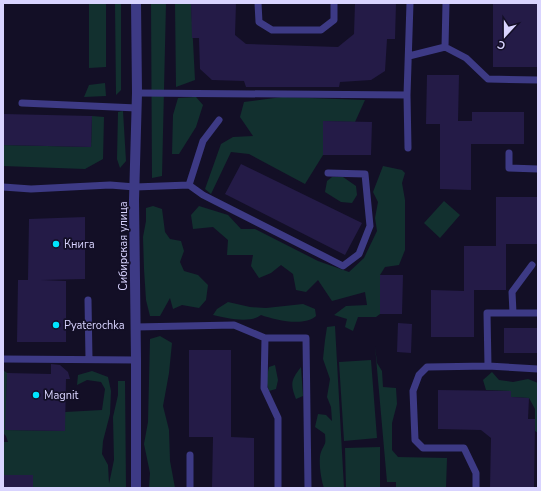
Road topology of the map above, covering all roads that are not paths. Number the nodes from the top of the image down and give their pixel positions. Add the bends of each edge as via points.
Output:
1 (136, 3) edge
2 (258, 3) edge
3 (334, 3) edge
4 (410, 3) edge
5 (446, 3) edge
6 (445, 47) junction
7 (408, 56) junction
8 (538, 80) edge
9 (137, 93) junction
10 (407, 95) junction
11 (22, 102) dead end
12 (137, 108) junction
13 (219, 120) dead end
14 (408, 148) dead end
15 (508, 153) dead end
16 (538, 169) edge
17 (328, 173) dead end
18 (189, 185) junction
19 (3, 187) edge
20 (135, 187) junction
21 (532, 265) dead end
22 (88, 300) dead end
23 (513, 313) junction
24 (538, 313) edge
25 (135, 327) junction
26 (265, 338) junction
27 (3, 359) edge
28 (89, 359) junction
29 (136, 360) junction
30 (488, 366) junction
31 (538, 369) edge
32 (190, 455) dead end
33 (136, 488) edge
34 (190, 488) edge
35 (278, 488) edge
36 (308, 488) edge
37 (476, 488) edge

1 - 9 street, Сибирская улица
2 - 3 lane via 259,22 272,30 321,30 334,20
4 - 7 lane
5 - 6 lane
6 - 7 lane
6 - 8 lane via 466,58 488,79
7 - 10 lane
9 - 10 lane
9 - 12 street, Сибирская улица
10 - 14 lane
11 - 12 lane
12 - 20 street, Сибирская улица
13 - 18 lane via 203,141
15 - 16 lane via 509,168
17 - 18 lane via 365,174 370,226 359,254 342,266 203,195
18 - 20 lane
19 - 20 lane
20 - 25 street, Сибирская улица
21 - 23 lane via 512,292
22 - 28 lane
23 - 24 lane
23 - 30 lane via 487,313
25 - 26 lane via 234,324
25 - 29 street, Сибирская улица
26 - 35 lane via 264,388 278,418
26 - 36 lane via 306,338
27 - 28 lane
28 - 29 lane
29 - 33 street, Сибирская улица
30 - 31 lane
30 - 37 lane via 427,367 419,375 413,391 415,440 423,448 464,448 476,473
32 - 34 lane

